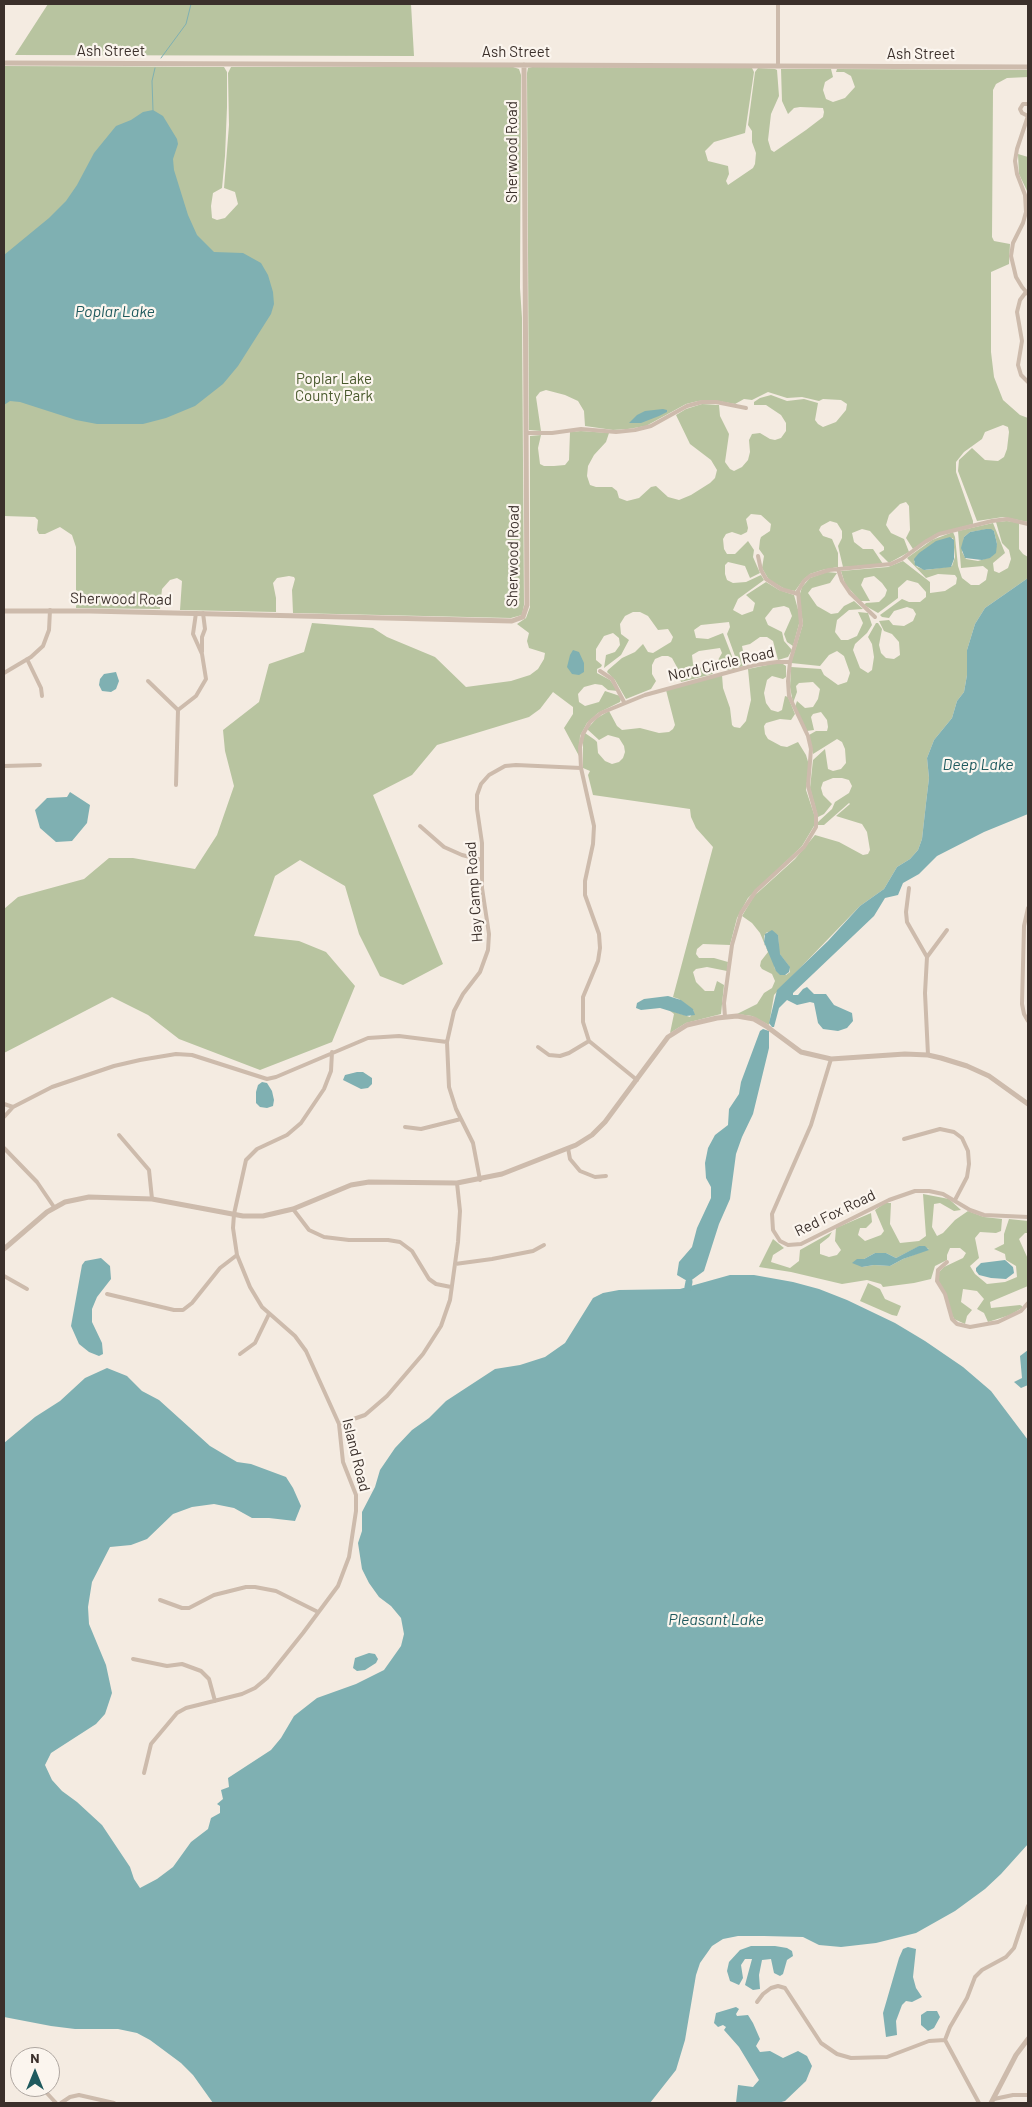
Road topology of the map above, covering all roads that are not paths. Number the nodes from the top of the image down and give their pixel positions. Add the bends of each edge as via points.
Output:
1 (778, 4) edge
2 (4, 63) edge
3 (524, 64) junction
4 (778, 66) junction
5 (1028, 67) edge
6 (1028, 104) edge
7 (1028, 116) edge
8 (1027, 293) edge
9 (1028, 382) edge
10 (746, 408) dead end
11 (526, 433) junction
12 (1028, 524) edge
13 (758, 556) dead end
14 (838, 569) junction
15 (798, 594) junction
16 (50, 610) junction
17 (4, 611) edge
18 (196, 613) junction
19 (204, 613) junction
20 (875, 617) dead end
21 (195, 637) junction
22 (202, 638) junction
23 (202, 654) junction
24 (27, 659) junction
25 (790, 662) junction
26 (600, 671) dead end
27 (4, 674) edge
28 (148, 681) dead end
29 (42, 696) dead end
30 (624, 702) junction
31 (178, 710) junction
32 (4, 766) edge
33 (40, 766) dead end
34 (581, 768) junction
35 (176, 784) dead end
36 (420, 826) dead end
37 (482, 860) junction
38 (909, 888) dead end
39 (1028, 908) edge
40 (947, 930) dead end
41 (927, 958) junction
42 (725, 1017) junction
43 (1028, 1021) edge
44 (589, 1040) junction
45 (447, 1042) junction
46 (538, 1047) dead end
47 (332, 1052) junction
48 (928, 1055) junction
49 (831, 1060) junction
50 (637, 1080) junction
51 (4, 1104) edge
52 (1028, 1104) edge
53 (13, 1107) junction
54 (4, 1117) edge
55 (460, 1119) junction
56 (405, 1127) dead end
57 (120, 1135) dead end
58 (904, 1139) dead end
59 (4, 1148) edge
60 (568, 1148) junction
61 (606, 1176) dead end
62 (480, 1180) junction
63 (457, 1183) junction
64 (152, 1199) junction
65 (955, 1200) junction
66 (54, 1207) junction
67 (293, 1209) junction
68 (234, 1214) junction
69 (1028, 1218) edge
70 (544, 1245) dead end
71 (4, 1250) edge
72 (237, 1255) junction
73 (947, 1262) dead end
74 (455, 1264) junction
75 (4, 1276) edge
76 (451, 1287) junction
77 (27, 1289) dead end
78 (107, 1294) dead end
79 (1028, 1302) edge
80 (269, 1314) junction
81 (240, 1354) dead end
82 (339, 1424) junction
83 (160, 1600) dead end
84 (318, 1612) junction
85 (133, 1659) dead end
86 (215, 1701) junction
87 (144, 1773) dead end
88 (1028, 1906) edge
89 (757, 2002) dead end
90 (1028, 2039) edge
91 (945, 2040) junction
92 (1028, 2095) edge
93 (992, 2101) edge
94 (61, 2103) edge
95 (114, 2103) edge
96 (979, 2103) edge

1 - 4 street
2 - 3 street, Ash Street
3 - 4 street, Ash Street
3 - 11 street, Sherwood Road
4 - 5 street, Ash Street
6 - 7 street via 1023,104 1020,109
7 - 8 street via 1015,158 1017,174 1026,196 1026,212 1011,256 1016,277
8 - 9 street via 1020,300 1017,312 1022,340 1018,366
10 - 11 street via 700,402 656,424 635,430 616,432 581,428
11 - 19 street, Sherwood Road via 527,607 521,619
12 - 14 street via 1002,519 976,525 934,537 893,564
13 - 15 street via 766,580
14 - 15 street via 810,576
14 - 20 street via 850,593
15 - 25 street via 801,624
16 - 17 street, Sherwood Road
16 - 18 street, Sherwood Road
16 - 24 street via 50,630 46,641
18 - 19 street, Sherwood Road
18 - 21 street
19 - 22 street
21 - 22 street
21 - 23 street
22 - 23 street
23 - 31 street via 206,679 196,696
24 - 27 street
24 - 29 street
25 - 30 street, Nord Circle Road via 751,666
25 - 42 street, Nord Circle Road via 789,696 807,734 811,751 808,786 816,827 804,847 758,889 740,915 732,945 724,1000
26 - 30 street via 612,679
28 - 31 street
30 - 34 street, Nord Circle Road via 601,713 586,728 581,744
31 - 35 street
32 - 33 street
34 - 37 street, Hay Camp Road via 510,765 489,775 479,790 476,802
34 - 44 street, Nord Circle Road via 594,826 585,895 600,941 598,961 582,1004
36 - 37 street via 462,856
37 - 45 street, Hay Camp Road via 488,950 480,972 454,1011
38 - 41 street via 907,922
39 - 43 street via 1024,926 1022,1004
40 - 41 street
41 - 48 street via 924,992
42 - 49 street via 748,1018 769,1028 808,1055
42 - 50 street via 678,1030 660,1047
44 - 46 street via 560,1056 549,1055
44 - 50 street
45 - 47 street via 387,1036 356,1042
45 - 55 street, Hay Camp Road via 449,1087
47 - 53 street via 267,1079 192,1055 176,1054 140,1060 65,1082
47 - 68 street, Island Road via 331,1071 324,1089 301,1123 287,1135 257,1149 246,1160
48 - 49 street
48 - 52 street via 980,1072
49 - 65 street, Red Fox Road via 801,1150 773,1209 772,1224 777,1238 788,1244 801,1244 910,1192 936,1192
50 - 60 street via 598,1129
51 - 53 street
53 - 54 street
55 - 56 street via 421,1129
55 - 62 street, Hay Camp Road via 473,1143
57 - 64 street via 149,1170
58 - 65 street via 945,1129 962,1138 968,1152 969,1167
59 - 66 street via 37,1182
60 - 61 street via 572,1163 580,1171 595,1177
60 - 62 street
62 - 63 street
63 - 67 street via 360,1183 342,1187
63 - 74 street via 460,1226
64 - 66 street via 89,1197
64 - 68 street
65 - 69 street, Red Fox Road via 977,1213
66 - 71 street
67 - 68 street via 262,1216
67 - 76 street via 308,1230 324,1237 400,1242 412,1251 429,1279
68 - 72 street, Island Road
70 - 74 street via 533,1251
72 - 78 street via 220,1268 183,1310
72 - 80 street, Island Road via 250,1287
73 - 79 street via 938,1270 936,1281 957,1324 970,1327 998,1322 1021,1311
74 - 76 street
75 - 77 street
76 - 82 street via 445,1318 423,1354 371,1411
80 - 81 street via 255,1343
80 - 82 street, Island Road via 295,1336 306,1351
82 - 84 street, Island Road via 343,1462 356,1495 356,1511 342,1580
83 - 84 street via 189,1608 214,1595 255,1587 282,1594
84 - 86 street, Island Road via 261,1683 242,1694
85 - 86 street via 167,1666 182,1664 201,1671 209,1679
86 - 87 street, Island Road via 186,1708 173,1717 151,1744
88 - 91 street via 1014,1948 975,1977
89 - 91 street via 771,1988 785,1988 821,2043 850,2058 887,2057 929,2041
90 - 93 street via 1010,2064
91 - 96 street
92 - 93 street via 1013,2094
94 - 95 street via 79,2095

